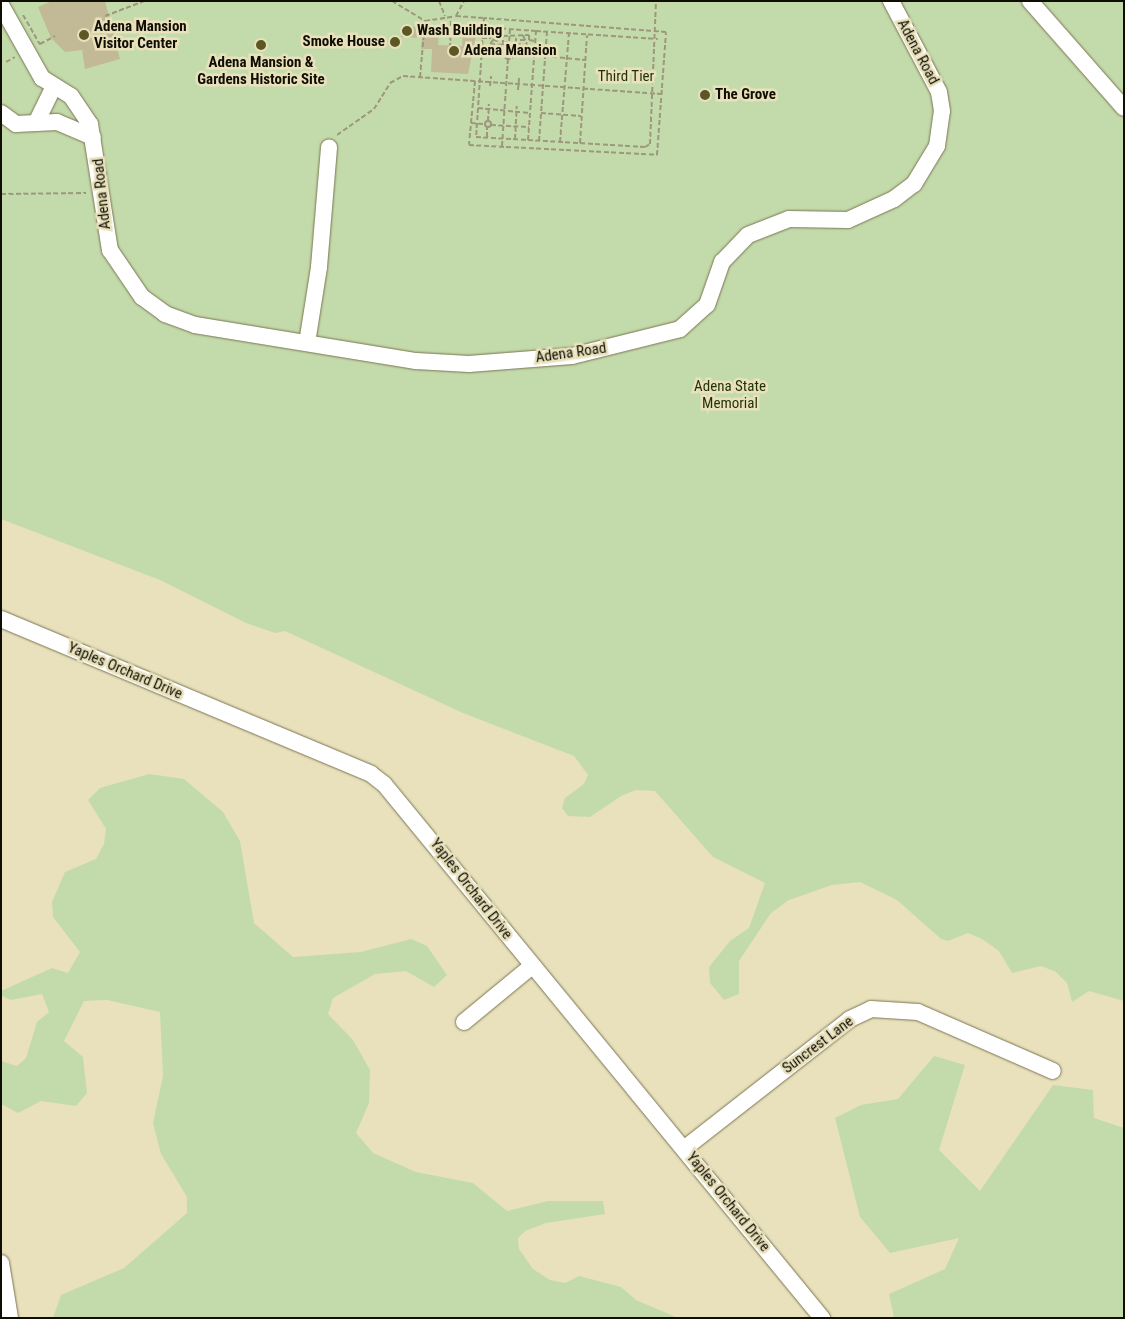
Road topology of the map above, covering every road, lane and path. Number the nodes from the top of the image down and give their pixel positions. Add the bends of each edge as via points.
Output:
1 (144, 1) edge
2 (392, 1) edge
3 (439, 1) edge
4 (464, 1) edge
5 (656, 1) edge
6 (891, 1) edge
7 (1030, 1) edge
8 (139, 2) edge
9 (2, 3) edge
10 (105, 16) dead end
11 (444, 16) junction
12 (451, 16) junction
13 (456, 16) junction
14 (484, 18) junction
15 (425, 21) junction
16 (483, 27) junction
17 (510, 29) junction
18 (536, 31) junction
19 (547, 31) junction
20 (658, 31) junction
21 (497, 32) junction
22 (569, 33) junction
23 (588, 34) junction
24 (55, 36) dead end
25 (510, 36) junction
26 (498, 37) junction
27 (482, 38) junction
28 (491, 38) junction
29 (503, 39) junction
30 (658, 39) junction
31 (516, 40) junction
32 (522, 40) junction
33 (529, 40) junction
34 (535, 41) junction
35 (510, 42) junction
36 (33, 48) dead end
37 (450, 48) dead end
38 (509, 50) junction
39 (482, 52) junction
40 (504, 54) junction
41 (508, 54) junction
42 (19, 55) dead end
43 (513, 55) junction
44 (534, 56) junction
45 (545, 56) junction
46 (567, 58) junction
47 (508, 59) junction
48 (586, 60) junction
49 (6, 62) dead end
50 (491, 76) dead end
51 (420, 77) junction
52 (519, 78) dead end
53 (474, 81) junction
54 (480, 81) junction
55 (491, 82) junction
56 (507, 83) junction
57 (519, 84) junction
58 (532, 84) junction
59 (543, 85) junction
60 (490, 86) dead end
61 (565, 87) junction
62 (53, 88) junction
63 (584, 88) junction
64 (518, 90) dead end
65 (653, 93) junction
66 (662, 94) junction
67 (489, 104) dead end
68 (517, 106) dead end
69 (478, 108) junction
70 (1124, 108) edge
71 (488, 109) junction
72 (505, 111) junction
73 (517, 112) junction
74 (1, 113) edge
75 (530, 113) junction
76 (541, 113) junction
77 (562, 114) junction
78 (582, 116) junction
79 (488, 121) junction
80 (36, 123) junction
81 (471, 123) junction
82 (477, 124) junction
83 (484, 124) junction
84 (491, 124) junction
85 (503, 126) junction
86 (516, 126) junction
87 (487, 127) junction
88 (529, 128) junction
89 (93, 137) junction
90 (487, 137) junction
91 (502, 138) junction
92 (515, 139) junction
93 (528, 140) junction
94 (539, 141) junction
95 (560, 142) junction
96 (580, 143) junction
97 (329, 147) joint
98 (502, 147) junction
99 (101, 193) junction
100 (1, 194) edge
101 (307, 343) junction
102 (1, 619) edge
103 (532, 966) junction
104 (464, 1022) dead end
105 (1053, 1071) dead end
106 (684, 1148) junction
107 (1, 1263) edge
108 (10, 1318) edge
109 (822, 1318) edge

1 - 8 path
2 - 15 path
3 - 11 path
4 - 13 path
5 - 20 path
6 - 101 street, Adena Road via 939,92 942,111 937,146 914,184 866,214 848,220 789,219 748,236 722,262 707,305 680,329 572,356 469,364 416,361
7 - 70 street
8 - 10 path
9 - 62 street, Adena Road via 30,63
11 - 12 path
11 - 15 path
12 - 13 path
12 - 37 path
13 - 14 path
14 - 16 path
14 - 20 path
15 - 51 path
16 - 17 path
16 - 27 path
17 - 18 path
17 - 25 path
18 - 19 path
18 - 34 path
19 - 22 path
19 - 45 path
20 - 30 path
20 - 66 path via 666,32
21 - 26 path
21 - 28 path via 491,32
21 - 29 path
22 - 23 path
22 - 46 path
23 - 30 path
23 - 48 path
24 - 36 path
25 - 29 path
25 - 31 path
25 - 35 path
26 - 28 path
26 - 29 path
27 - 28 path
27 - 39 path
28 - 29 path via 490,44
29 - 35 path
30 - 65 path
31 - 32 path
31 - 32 path
31 - 32 path
31 - 35 path
32 - 33 path
32 - 33 path via 529,35
32 - 33 path via 528,47
33 - 34 path
34 - 44 path
35 - 38 path
38 - 40 path
38 - 41 path
38 - 43 path
39 - 40 path
39 - 54 path
40 - 41 path
40 - 47 path
41 - 43 path
41 - 47 path
42 - 49 path
43 - 44 path
43 - 47 path
44 - 58 path
45 - 46 path
45 - 59 path
46 - 48 path
46 - 61 path
47 - 56 path
48 - 63 path
50 - 55 path
51 - 53 path
51 - 97 path via 396,78 374,109 340,132
52 - 57 path
53 - 54 path
53 - 81 path
54 - 55 path
54 - 69 path
55 - 56 path
55 - 60 path
56 - 57 path
56 - 72 path
57 - 58 path
57 - 64 path
58 - 59 path
58 - 75 path
59 - 61 path
59 - 76 path
61 - 63 path
61 - 77 path
62 - 80 street
62 - 89 street, Adena Road via 82,109
63 - 65 path
63 - 78 path
65 - 66 path
65 - 96 path via 650,144 645,147
66 - 98 path via 657,155
67 - 71 path
68 - 73 path
69 - 71 path
69 - 82 path
71 - 72 path
71 - 79 path
72 - 73 path
72 - 85 path
73 - 75 path
73 - 86 path
74 - 80 street, Adena Road via 16,124
75 - 88 path
76 - 77 path
76 - 94 path
77 - 78 path
77 - 95 path
78 - 96 path
79 - 83 path
79 - 84 path
80 - 89 street, Adena Road via 57,122
81 - 82 path
81 - 98 path via 469,145
82 - 83 path
82 - 90 path via 476,136
83 - 87 path
84 - 85 path
84 - 87 path
85 - 86 path
85 - 91 path
86 - 88 path
86 - 92 path
87 - 90 path
88 - 93 path
89 - 99 street, Adena Road
90 - 91 path
91 - 92 path
91 - 98 path
92 - 93 path
93 - 94 path
94 - 95 path
95 - 96 path
97 - 101 street via 319,267
99 - 100 path
99 - 101 street, Adena Road via 110,250 142,297 165,314 195,325
102 - 103 street, Yaples Orchard Drive via 371,774 398,797
103 - 104 street
103 - 106 street, Yaples Orchard Drive
105 - 106 street, Suncrest Lane via 918,1012 871,1008 850,1019
106 - 109 street, Yaples Orchard Drive
107 - 108 street

